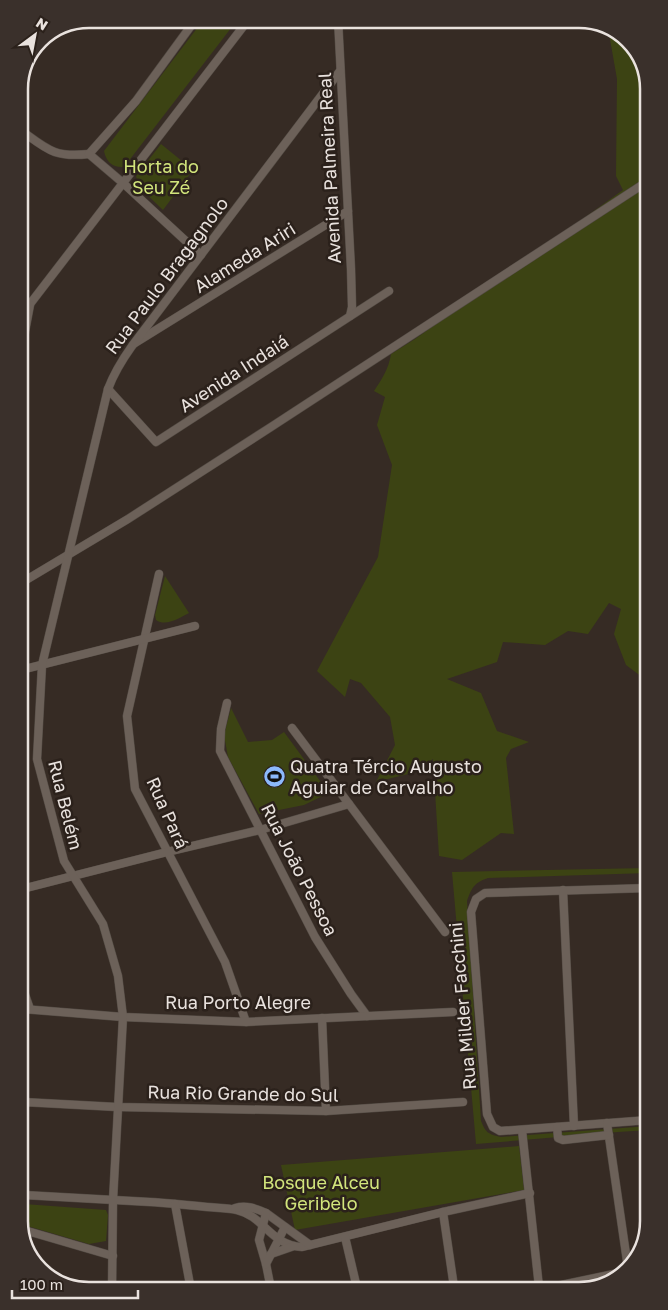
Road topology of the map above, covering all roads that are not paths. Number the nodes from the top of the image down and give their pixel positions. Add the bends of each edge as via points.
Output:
1 (190, 27) edge
2 (243, 27) edge
3 (338, 28) edge
4 (340, 71) junction
5 (28, 136) edge
6 (89, 154) junction
7 (123, 182) junction
8 (640, 187) edge
9 (348, 211) junction
10 (201, 255) junction
11 (389, 291) dead end
12 (31, 303) junction
13 (28, 307) edge
14 (28, 315) edge
15 (350, 316) junction
16 (132, 346) junction
17 (108, 389) junction
18 (68, 556) junction
19 (159, 574) dead end
20 (28, 579) edge
21 (195, 626) dead end
22 (143, 639) junction
23 (42, 665) junction
24 (27, 669) edge
25 (227, 703) dead end
26 (292, 728) dead end
27 (349, 804) junction
28 (260, 830) junction
29 (167, 852) junction
30 (73, 876) junction
31 (27, 888) edge
32 (640, 888) edge
33 (563, 890) junction
34 (445, 932) dead end
35 (27, 1009) edge
36 (453, 1012) dead end
37 (367, 1016) junction
38 (123, 1017) junction
39 (322, 1018) junction
40 (246, 1022) junction
41 (27, 1102) edge
42 (463, 1102) dead end
43 (117, 1107) junction
44 (326, 1111) junction
45 (640, 1121) edge
46 (607, 1123) junction
47 (574, 1126) junction
48 (557, 1127) junction
49 (522, 1130) junction
50 (609, 1135) junction
51 (530, 1193) junction
52 (27, 1195) edge
53 (113, 1200) junction
54 (174, 1204) junction
55 (230, 1209) junction
56 (443, 1212) junction
57 (266, 1213) junction
58 (262, 1226) junction
59 (284, 1227) junction
60 (29, 1231) edge
61 (345, 1236) junction
62 (278, 1239) junction
63 (310, 1245) junction
64 (294, 1246) junction
65 (271, 1254) junction
66 (113, 1256) junction
67 (627, 1260) edge
68 (266, 1264) junction
69 (608, 1275) edge
70 (112, 1282) edge
71 (189, 1282) edge
72 (270, 1282) edge
73 (356, 1282) edge
74 (453, 1282) edge
75 (539, 1282) edge
76 (572, 1282) edge

1 - 6 street via 136,101
2 - 7 street
3 - 4 street, Avenida Palmeira Real
4 - 9 street, Avenida Palmeira Real
4 - 10 street, Rua Paulo Bragagnolo
5 - 6 street via 53,152
6 - 7 street
7 - 10 street
7 - 12 street
8 - 18 street
9 - 15 street, Avenida Palmeira Real
9 - 16 street, Alameda Ariri
10 - 16 street, Rua Paulo Bragagnolo
11 - 15 street, Avenida Indaiá
12 - 13 street
12 - 14 street
15 - 17 street, Avenida Indaiá via 156,442
16 - 17 street, Rua Paulo Bragagnolo
17 - 18 street, Rua Paulo Bragagnolo
18 - 20 street
18 - 23 street, Rua Belém
19 - 22 street, Rua Pará
21 - 22 street
22 - 23 street
22 - 29 street, Rua Pará via 127,716 135,789
23 - 24 street
23 - 30 street, Rua Belém via 37,759 64,861
25 - 28 street, Rua João Pessoa via 220,751
26 - 27 street
27 - 28 street
27 - 34 street
28 - 29 street
28 - 37 street, Rua João Pessoa via 315,937
29 - 30 street
29 - 40 street, Rua Pará via 225,962
30 - 31 street
30 - 38 street, Rua Belém via 104,924 118,976
32 - 33 street, Rua Milder Facchini
33 - 47 street
33 - 49 street, Rua Milder Facchini via 485,893 476,899 471,912 487,1114 492,1127 500,1131
35 - 38 street, Rua Porto Alegre
36 - 37 street, Rua Porto Alegre
37 - 39 street, Rua Porto Alegre
38 - 40 street, Rua Porto Alegre
38 - 43 street, Rua Belém
39 - 40 street, Rua Porto Alegre
39 - 44 street
41 - 43 street, Rua Rio Grande do Sul
42 - 44 street, Rua Rio Grande do Sul
43 - 44 street, Rua Rio Grande do Sul
43 - 53 street, Rua Belém
45 - 46 street, Rua Milder Facchini
46 - 47 street, Rua Milder Facchini
46 - 50 street
47 - 48 street, Rua Milder Facchini
48 - 49 street, Rua Milder Facchini
48 - 50 street via 558,1138 563,1140
49 - 51 street
50 - 67 street
51 - 56 street
51 - 75 street
52 - 53 street
53 - 54 street
53 - 66 street, Rua Belém
54 - 55 street
54 - 71 street
55 - 57 street via 249,1207
55 - 58 street via 248,1214
56 - 61 street
56 - 74 street
57 - 58 street
57 - 59 street
58 - 62 street
58 - 68 street via 259,1240
59 - 62 street
59 - 63 street
60 - 66 street
61 - 63 street
61 - 73 street
62 - 64 street
62 - 65 street
63 - 64 street
64 - 65 street
65 - 68 street
66 - 70 street, Rua Belém
68 - 72 street
69 - 76 street

